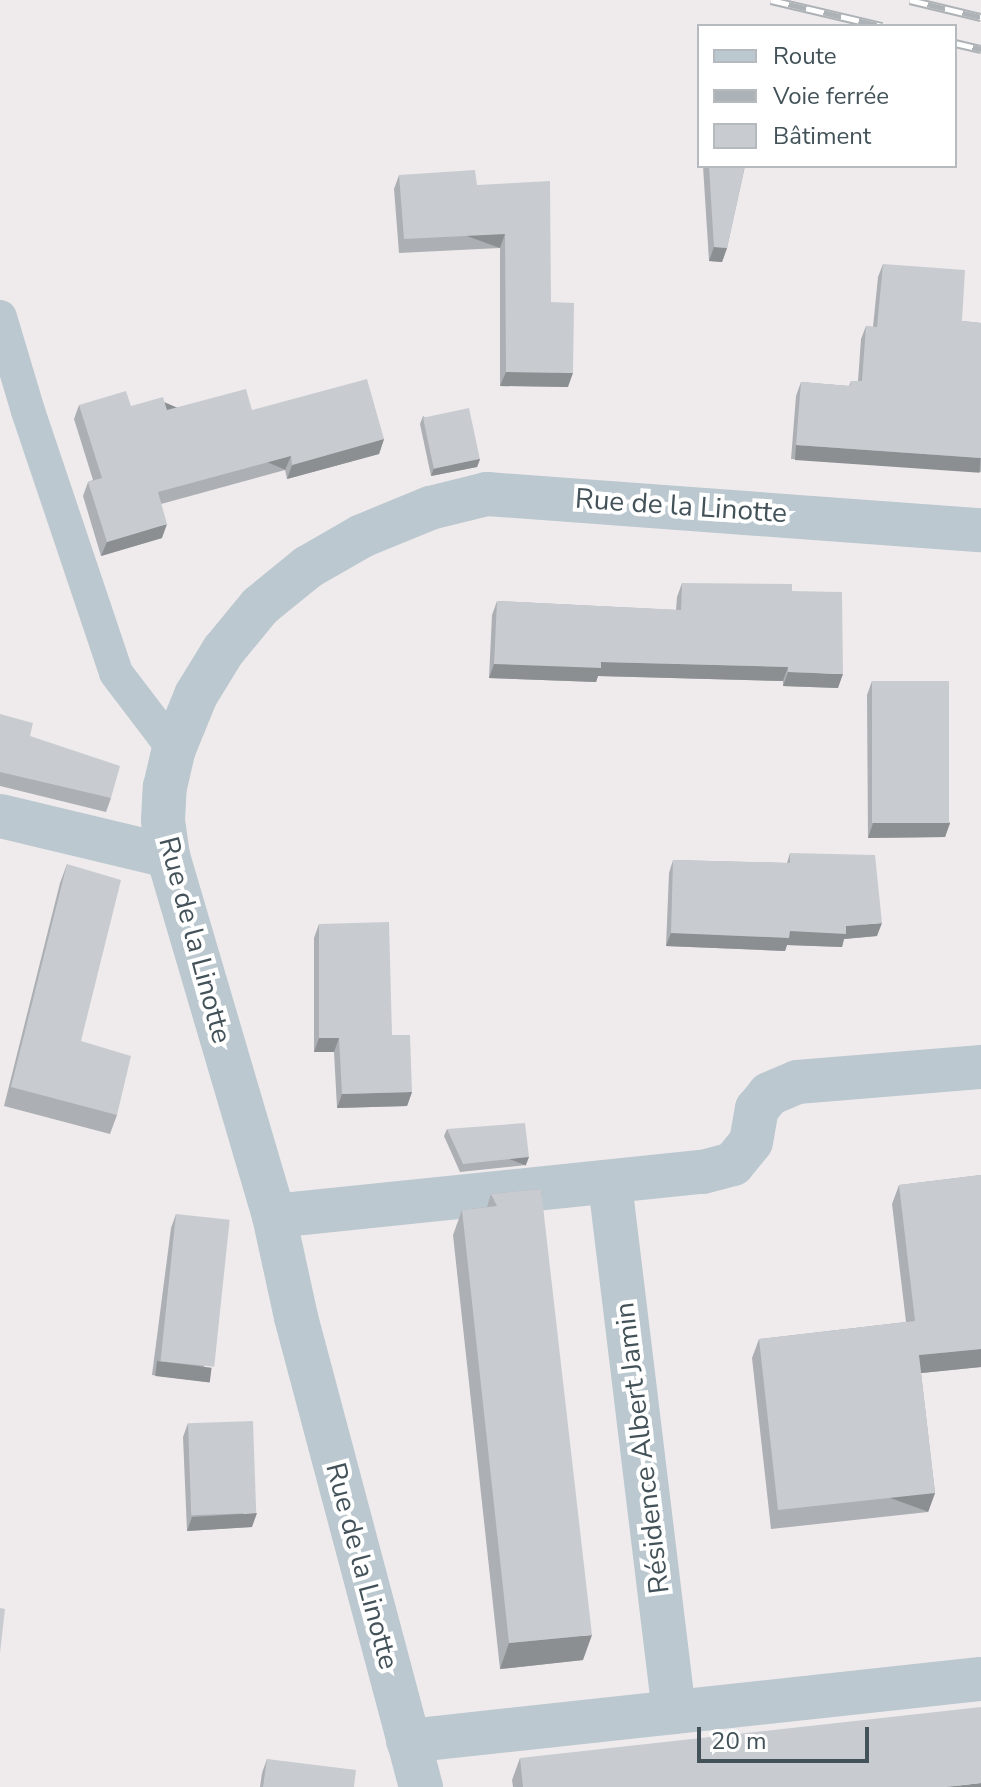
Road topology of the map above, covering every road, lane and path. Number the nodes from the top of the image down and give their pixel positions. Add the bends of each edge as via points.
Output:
1 (0, 317) edge
2 (14, 408) edge
3 (981, 530) edge
4 (174, 749) junction
5 (0, 816) edge
6 (168, 856) junction
7 (981, 1067) edge
8 (610, 1184) junction
9 (274, 1216) junction
10 (981, 1679) edge
11 (674, 1712) junction
12 (408, 1741) junction
13 (421, 1787) edge

1 - 2 lane
2 - 4 lane via 116,673
3 - 4 street, Rue de la Linotte via 545,496 487,494 430,508 348,543 260,606 196,695
4 - 6 street, Rue de la Linotte via 163,820
5 - 6 street
6 - 9 street, Rue de la Linotte
7 - 8 street via 797,1082 769,1094 757,1109 751,1142 733,1164
8 - 9 street
8 - 11 street, Résidence Albert Jamin
9 - 12 street, Rue de la Linotte
10 - 11 street
11 - 12 street
12 - 13 street, Rue de la Linotte

